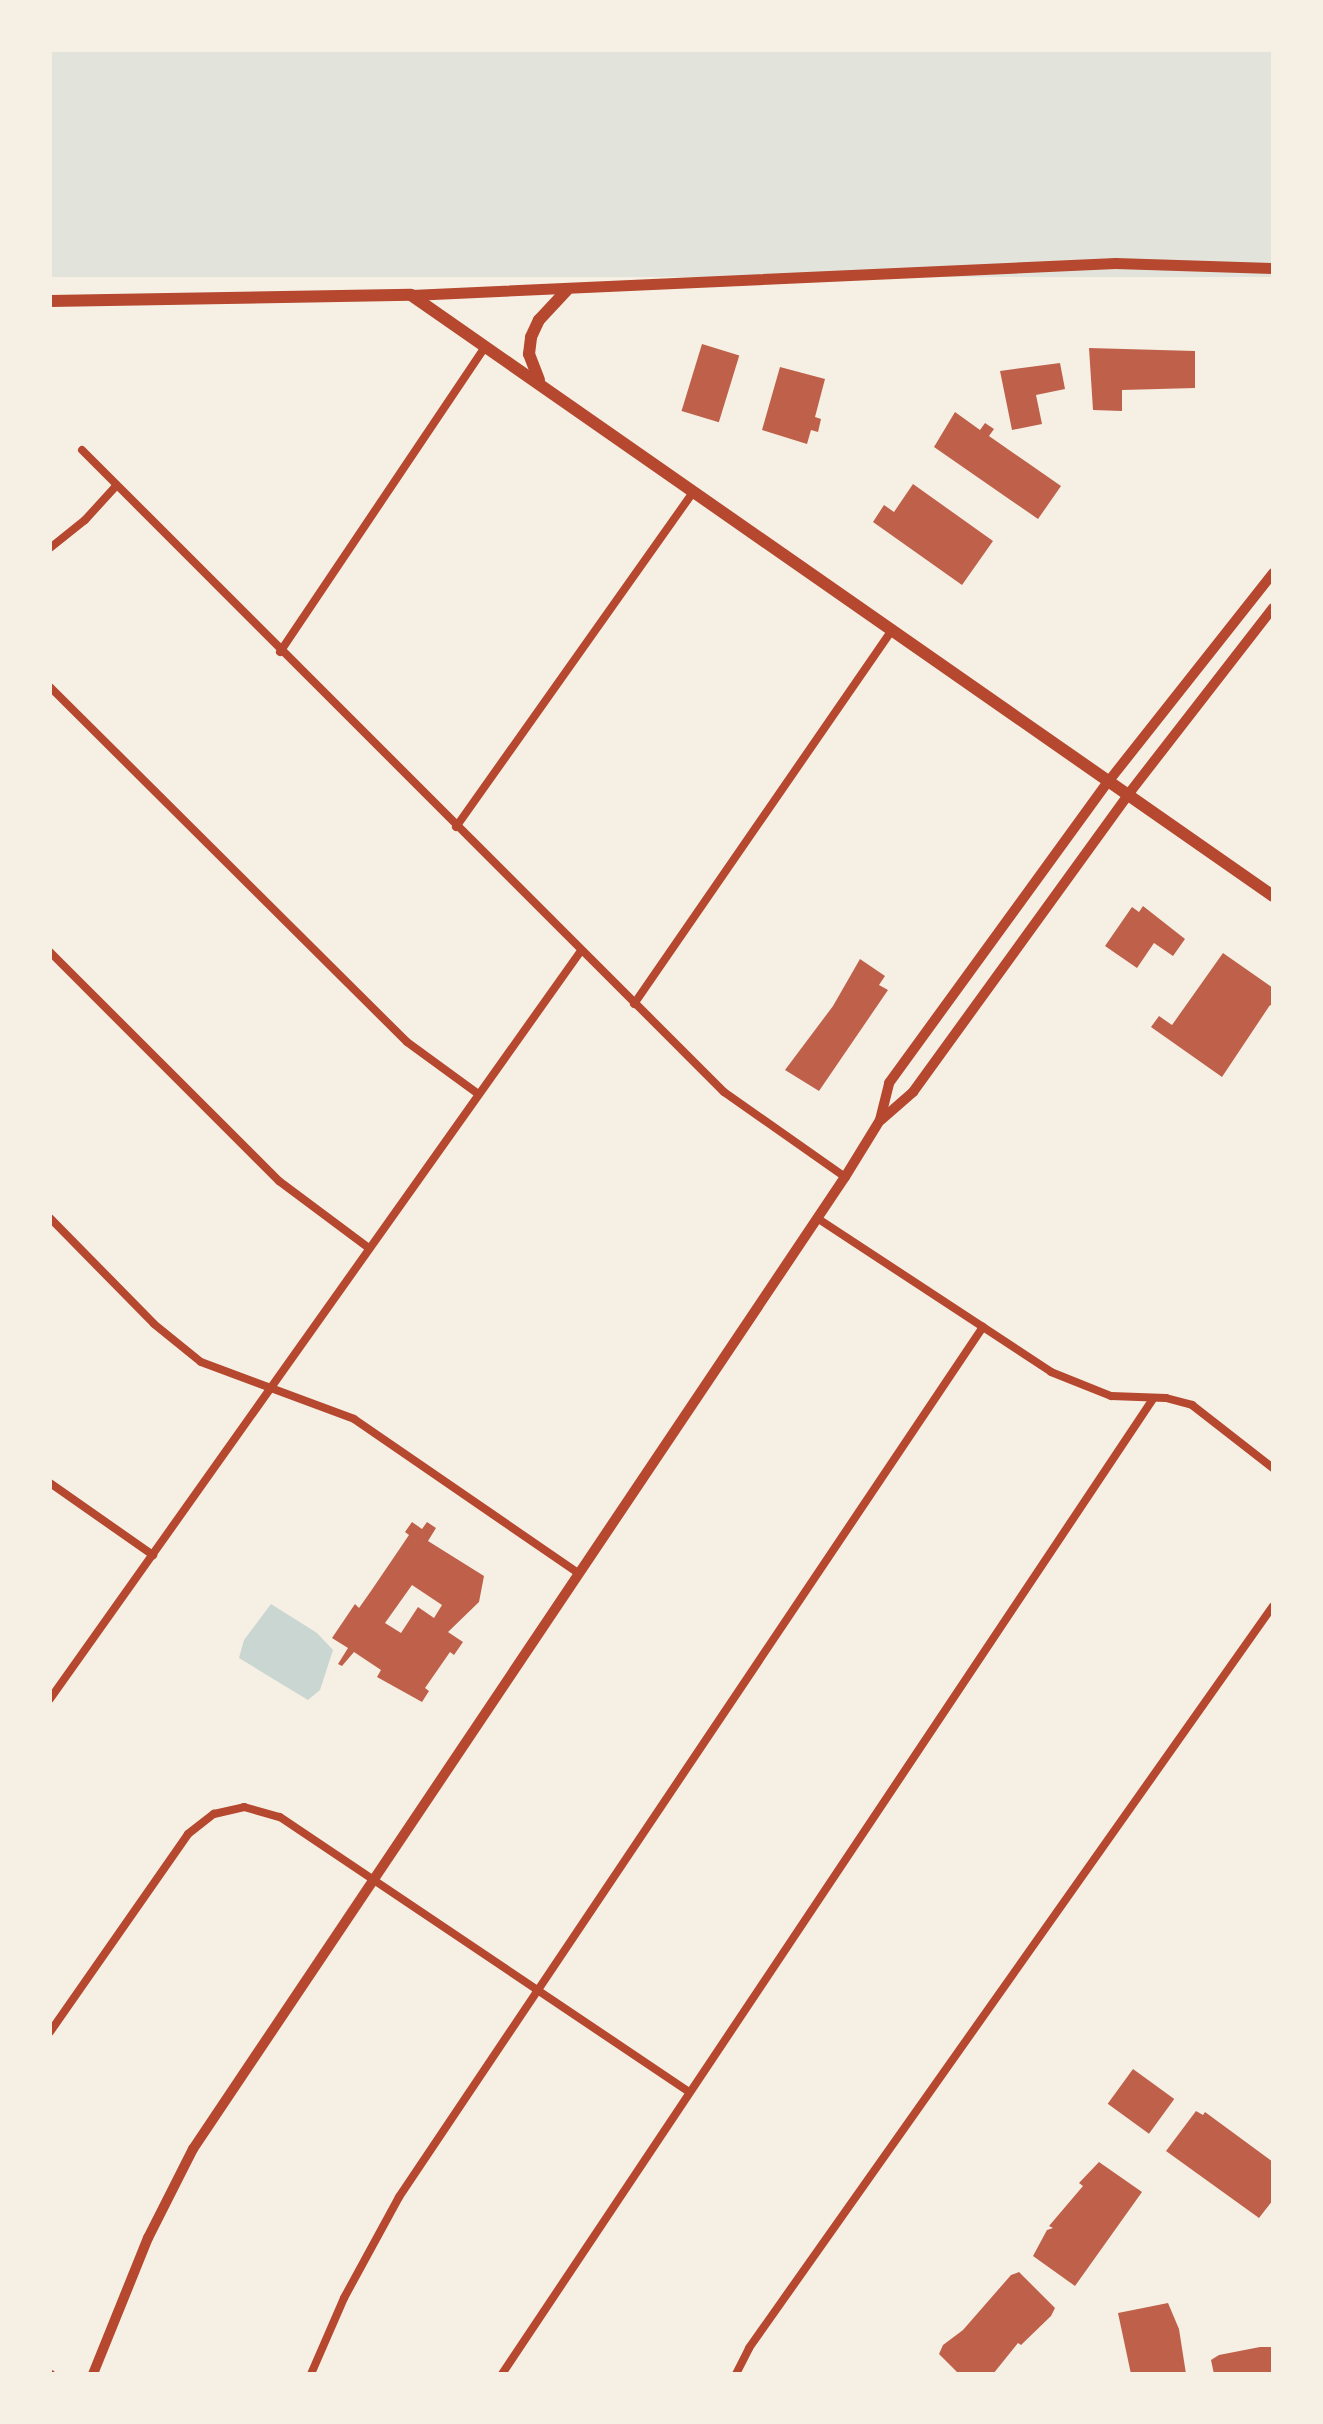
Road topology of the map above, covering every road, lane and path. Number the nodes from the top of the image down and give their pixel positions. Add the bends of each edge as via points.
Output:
1 (1273, 268) edge
2 (567, 290) junction
3 (411, 296) junction
4 (50, 302) edge
5 (486, 346) junction
6 (540, 383) junction
7 (82, 450) dead end
8 (116, 486) junction
9 (693, 491) junction
10 (50, 548) edge
11 (1273, 573) edge
12 (1273, 608) edge
13 (892, 631) junction
14 (280, 652) junction
15 (50, 687) edge
16 (1108, 782) junction
17 (1127, 796) junction
18 (456, 827) junction
19 (1273, 896) edge
20 (50, 952) edge
21 (580, 952) junction
22 (634, 1004) junction
23 (477, 1093) junction
24 (880, 1120) junction
25 (845, 1177) junction
26 (50, 1218) edge
27 (818, 1218) junction
28 (368, 1248) junction
29 (983, 1328) junction
30 (271, 1390) junction
31 (1153, 1399) junction
32 (1273, 1468) edge
33 (50, 1482) edge
34 (153, 1555) junction
35 (578, 1574) junction
36 (1273, 1606) edge
37 (50, 1699) edge
38 (371, 1879) junction
39 (538, 1990) junction
40 (50, 2032) edge
41 (689, 2092) junction
42 (93, 2374) edge
43 (311, 2374) edge
44 (502, 2374) edge
45 (736, 2374) edge

1 - 2 main road via 1115,263
2 - 3 main road
2 - 6 main road via 531,338 528,354
3 - 4 main road
3 - 5 main road
5 - 6 main road
5 - 14 street
6 - 9 main road
7 - 8 street
8 - 10 street
8 - 14 street
9 - 13 main road
9 - 18 street
11 - 16 street
12 - 17 street
13 - 16 main road
13 - 22 street
14 - 18 street
15 - 23 street via 407,1042
16 - 17 main road
16 - 24 street via 890,1083
17 - 19 main road
17 - 24 street via 912,1092
18 - 21 street
20 - 28 street via 279,1182
21 - 22 street
21 - 23 street
22 - 25 street via 724,1092
23 - 28 street
24 - 25 street
25 - 27 street
26 - 30 street via 185,1350
27 - 29 street
27 - 35 street
28 - 30 street
29 - 31 street via 1084,1389
29 - 39 street
30 - 34 street
30 - 35 street via 354,1419
31 - 32 street via 1192,1404
31 - 41 street
33 - 34 street
34 - 37 street
35 - 38 street
36 - 45 street
38 - 39 street
38 - 40 street via 263,1810 214,1814 188,1834
38 - 42 street via 193,2149
39 - 41 street
39 - 43 street via 399,2196
41 - 44 street

